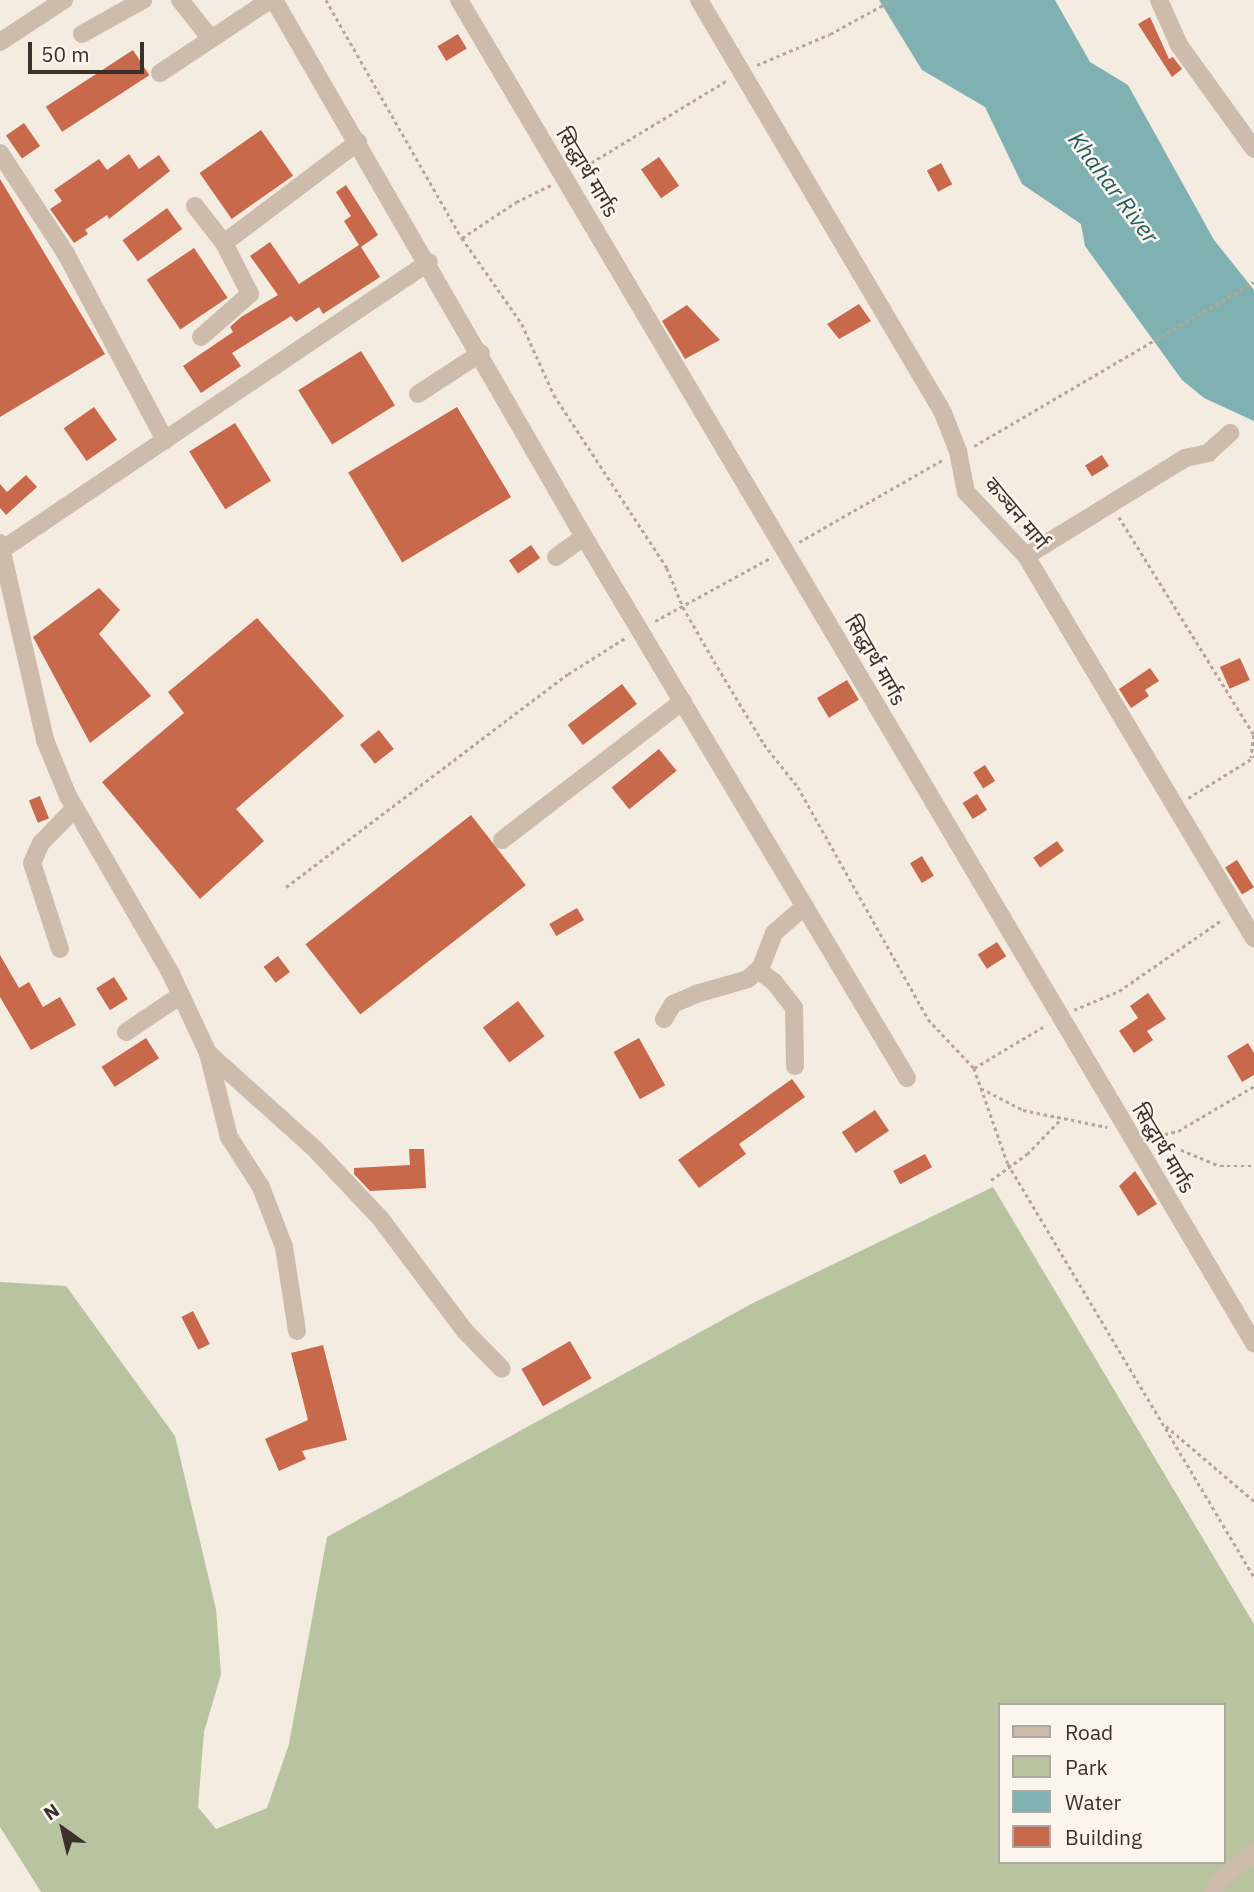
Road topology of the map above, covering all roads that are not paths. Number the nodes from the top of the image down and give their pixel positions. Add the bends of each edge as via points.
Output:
1 (64, 0) edge
2 (143, 0) edge
3 (180, 0) edge
4 (272, 0) edge
5 (459, 0) edge
6 (699, 0) edge
7 (1159, 0) edge
8 (82, 34) dead end
9 (211, 39) junction
10 (0, 42) edge
11 (160, 73) dead end
12 (358, 142) junction
13 (1254, 149) edge
14 (0, 153) edge
15 (195, 206) dead end
16 (224, 243) junction
17 (429, 262) junction
18 (201, 337) dead end
19 (481, 353) junction
20 (418, 394) dead end
21 (1230, 433) dead end
22 (165, 440) junction
23 (584, 537) junction
24 (1, 547) edge
25 (1026, 556) junction
26 (556, 557) dead end
27 (683, 701) junction
28 (75, 808) junction
29 (502, 840) dead end
30 (805, 906) junction
31 (1254, 938) edge
32 (60, 949) dead end
33 (758, 970) junction
34 (181, 995) junction
35 (664, 1019) dead end
36 (127, 1032) dead end
37 (208, 1053) junction
38 (795, 1066) dead end
39 (907, 1078) dead end
40 (297, 1331) dead end
41 (1254, 1343) edge
42 (502, 1369) dead end
43 (1254, 1853) edge
44 (1213, 1892) edge

1 - 10 street
2 - 8 street
3 - 9 street
4 - 9 street
4 - 12 street
5 - 41 street, सिद्धार्थ मार्गs
6 - 25 street, कञ्चन मार्ग via 943,413 958,451 966,492
7 - 13 street via 1179,45
9 - 11 street
12 - 16 street
12 - 17 street
14 - 22 street via 66,254
15 - 16 street
16 - 18 street via 250,294
17 - 19 street
17 - 22 street
19 - 20 street
19 - 23 street
21 - 25 street via 1208,453 1185,458
22 - 24 street
23 - 26 street
23 - 27 street
24 - 28 street via 45,740
25 - 31 street, कञ्चन मार्ग
27 - 29 street
27 - 30 street
28 - 32 street via 41,843 32,863
28 - 34 street
30 - 33 street via 774,933
30 - 39 street
33 - 35 street via 748,979 673,1004
33 - 38 street via 794,1008
34 - 36 street
34 - 37 street
37 - 40 street via 229,1137 261,1187 284,1247
37 - 42 street via 314,1148 380,1218 464,1330
43 - 44 street via 1219,1881

